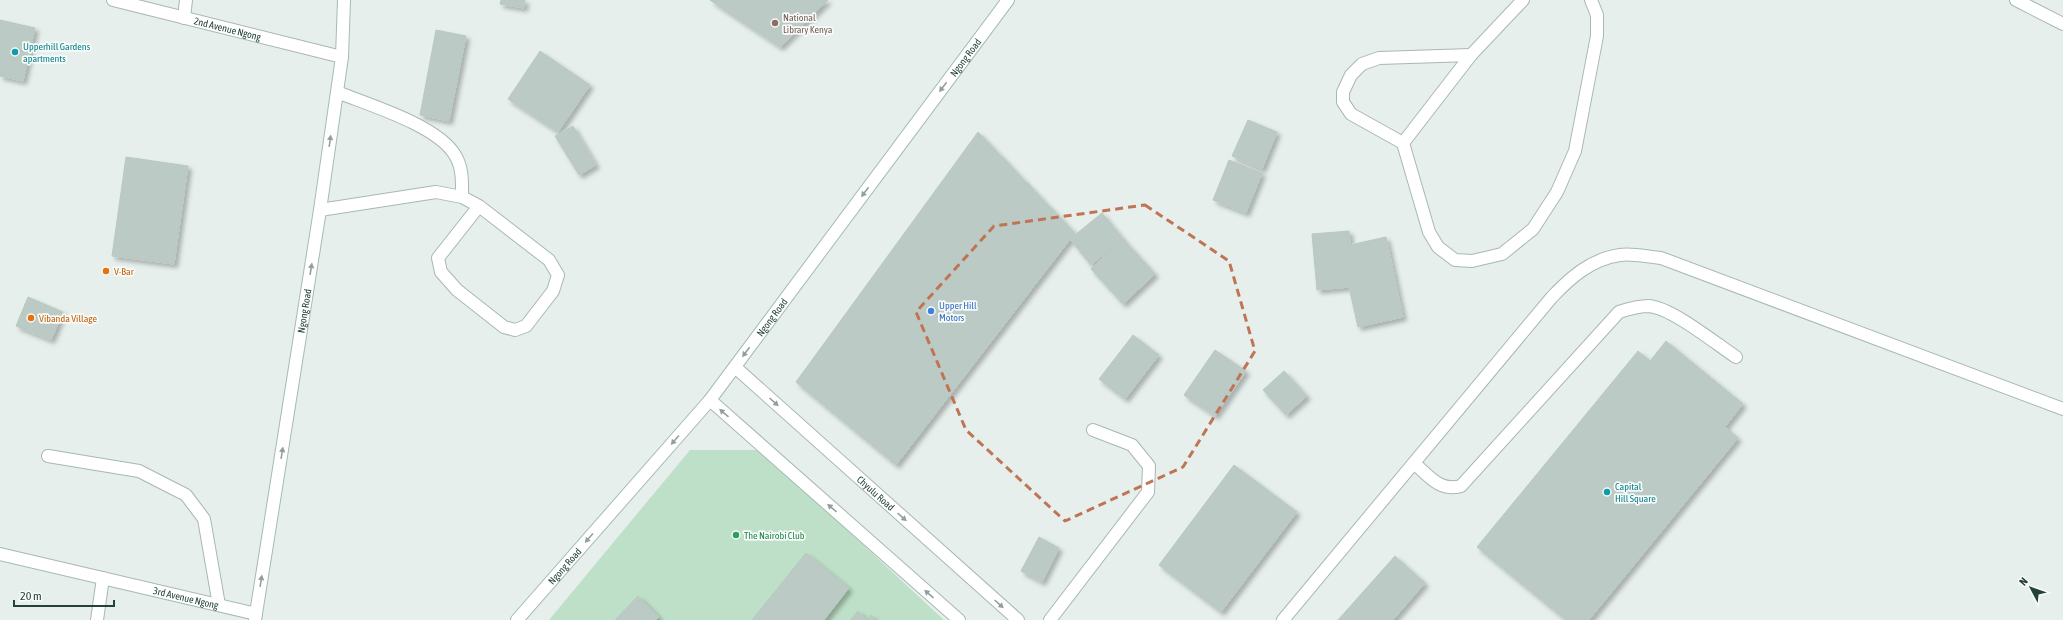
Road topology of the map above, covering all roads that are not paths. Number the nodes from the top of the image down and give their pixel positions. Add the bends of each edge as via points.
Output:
1 (113, 0) edge
2 (186, 0) edge
3 (344, 0) edge
4 (1008, 0) edge
5 (1523, 0) edge
6 (1592, 0) edge
7 (2016, 0) edge
8 (184, 18) junction
9 (2063, 24) edge
10 (1471, 55) junction
11 (342, 57) junction
12 (337, 92) junction
13 (1403, 142) junction
14 (462, 197) junction
15 (479, 206) junction
16 (320, 210) junction
17 (1736, 357) dead end
18 (734, 367) junction
19 (710, 400) junction
20 (2063, 409) edge
21 (1093, 430) dead end
22 (48, 456) dead end
23 (1414, 463) junction
24 (0, 554) edge
25 (103, 578) junction
26 (219, 605) junction
27 (256, 617) edge
28 (97, 620) edge
29 (517, 620) edge
30 (959, 620) edge
31 (1018, 620) edge
32 (1050, 620) edge
33 (1283, 620) edge

1 - 8 street, 2nd Avenue Ngong
2 - 8 street
3 - 11 street, Ngong Road
4 -> 18 street, Ngong Road
5 - 10 street
6 - 13 street via 1597,15 1597,36 1575,151 1557,192 1533,229 1502,254 1472,261 1455,260 1438,247 1430,232
7 - 9 street
8 - 11 street, 2nd Avenue Ngong
10 - 13 street
10 - 13 street via 1379,58 1362,64 1351,75 1343,92 1343,102 1351,114
11 - 12 street, Ngong Road
12 - 14 street via 420,126 443,142 455,155 461,171
16 -> 12 street, Ngong Road
14 - 15 street
14 - 16 street via 436,192
15 - 15 street via 549,260 558,275 553,291 526,326 515,330 504,327 457,290 441,272 438,258
27 -> 16 street, Ngong Road
17 - 23 street via 1671,314 1650,306 1633,307 1618,312 1461,486 1442,486
18 - 19 street, Ngong Road
18 -> 31 street, Chyulu Road
19 -> 29 street, Ngong Road
30 -> 19 street
20 - 23 street via 1661,258 1620,255 1598,262 1572,276
21 - 32 street via 1132,445 1149,466 1148,492
22 - 26 street via 140,471 186,494 204,519
23 - 33 street
24 - 25 street, 3rd Avenue Ngong
25 - 26 street, 3rd Avenue Ngong
25 - 28 street
26 - 27 street, 3rd Avenue Ngong

